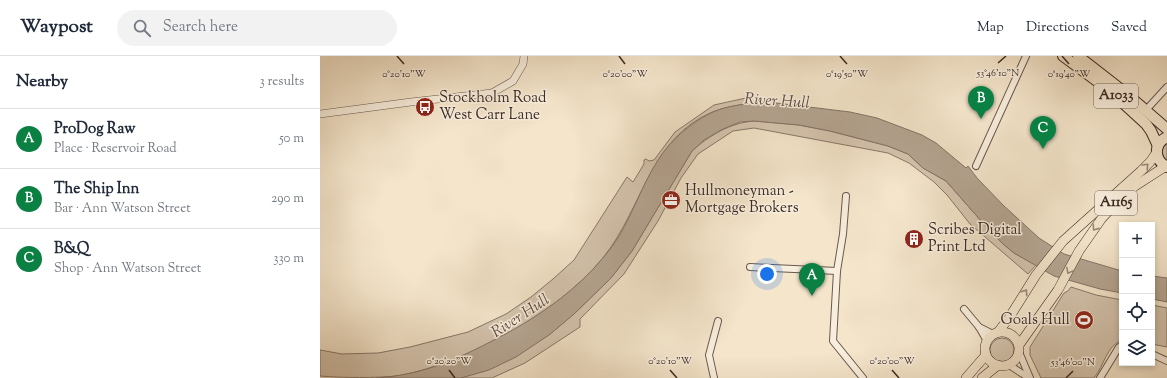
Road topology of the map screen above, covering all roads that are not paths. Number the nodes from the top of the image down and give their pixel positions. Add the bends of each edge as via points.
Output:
1 (524, 56) edge
2 (1026, 56) edge
3 (1063, 56) edge
4 (1078, 56) edge
5 (1167, 88) edge
6 (1146, 110) junction
7 (320, 114) edge
8 (1167, 129) edge
9 (1167, 137) edge
10 (1157, 149) junction
11 (976, 166) dead end
12 (1166, 166) edge
13 (846, 196) dead end
14 (750, 267) dead end
15 (837, 271) junction
16 (964, 309) dead end
17 (718, 321) dead end
18 (993, 336) junction
19 (1119, 347) edge
20 (1019, 349) junction
21 (986, 355) junction
22 (1155, 355) edge
23 (1167, 361) edge
24 (998, 365) junction
25 (1009, 365) junction
26 (714, 378) edge
27 (863, 378) edge
28 (966, 378) edge
29 (982, 378) edge
30 (1030, 378) edge
31 (1100, 378) edge

1 - 7 street via 523,64 512,81 492,93
2 - 11 street
3 - 10 highway, A1033 via 1109,90 1139,117 1151,131
4 - 6 highway, A1033
5 - 6 street
6 - 8 highway, A1033
9 - 10 highway via 1160,142
10 - 12 highway via 1159,160
18 -> 10 main road, A1165 via 1009,318 1036,274 1063,241 1141,171
12 -> 20 main road, A1165 via 1135,186 1102,218
13 - 15 street
14 - 15 street
15 - 27 street via 833,341
16 - 18 street via 979,327
17 - 26 street via 710,355
18 - 20 main road via 1006,332 1013,335
18 - 21 main road via 985,347
19 - 31 street
20 - 25 main road, A1165 via 1015,360
20 - 30 street
21 - 24 main road via 990,361
21 - 28 main road
22 - 23 street
24 - 25 main road
24 - 29 main road
25 - 30 street

